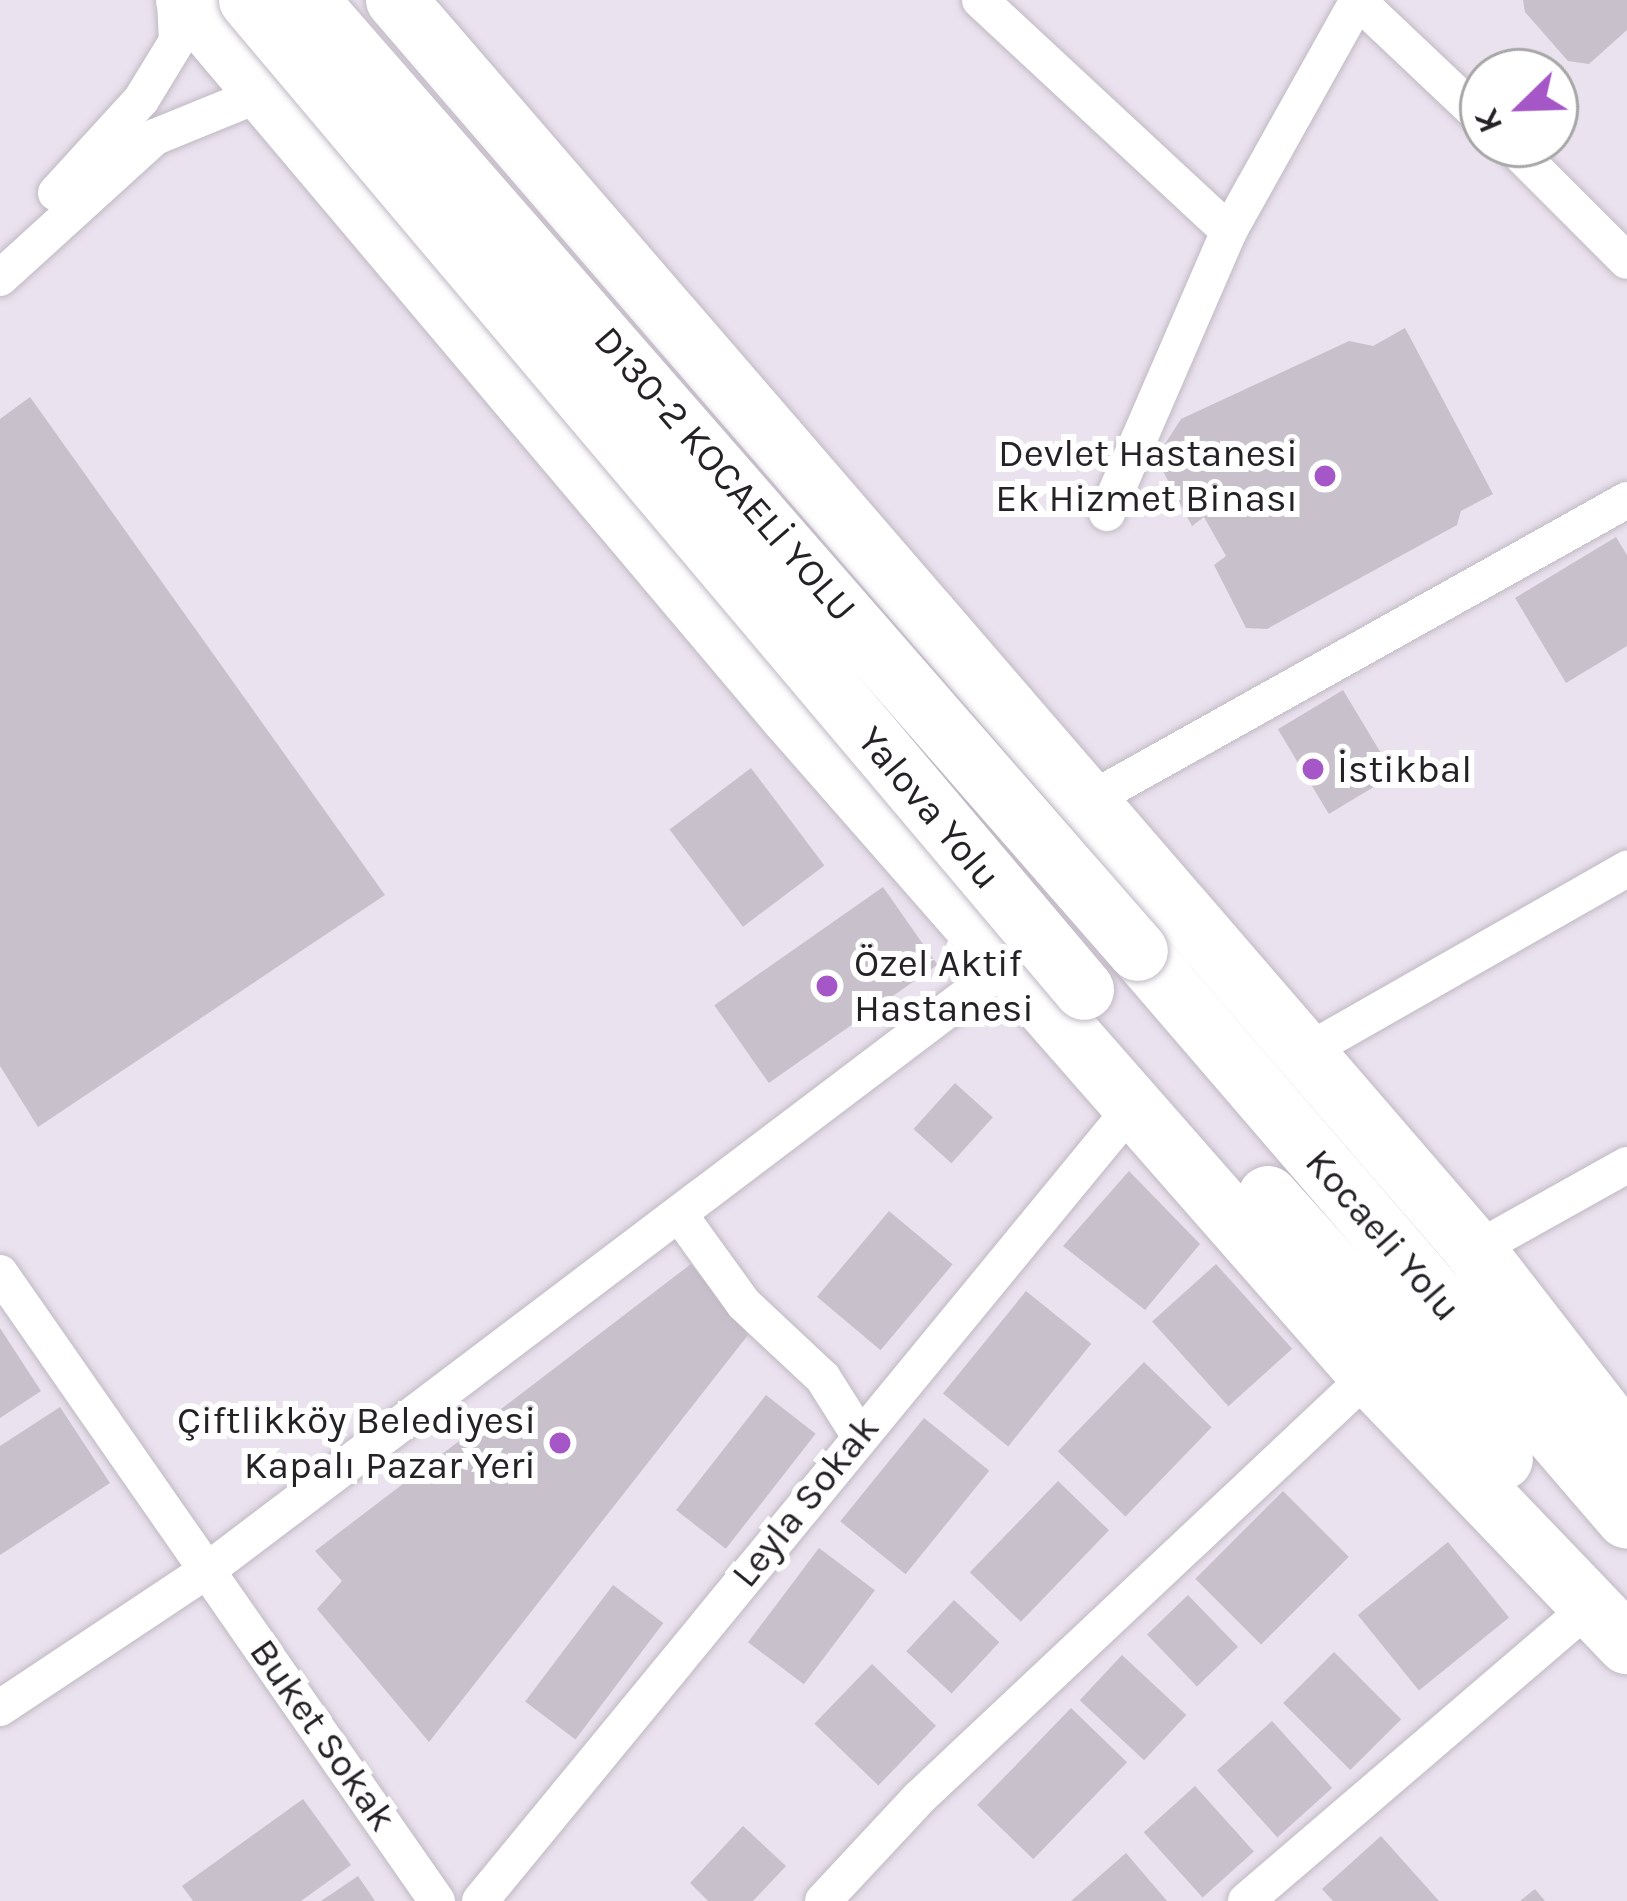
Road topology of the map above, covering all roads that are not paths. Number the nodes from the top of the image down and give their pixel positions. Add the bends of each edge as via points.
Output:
1 (175, 0) edge
2 (186, 0) edge
3 (249, 0) edge
4 (308, 0) edge
5 (377, 0) edge
6 (396, 0) edge
7 (980, 0) edge
8 (1358, 0) edge
9 (266, 90) junction
10 (1459, 95) edge
11 (1534, 168) edge
12 (1229, 231) junction
13 (0, 249) edge
14 (1627, 261) edge
15 (0, 278) edge
16 (1627, 500) edge
17 (1107, 513) dead end
18 (1088, 801) junction
19 (1627, 869) edge
20 (1138, 951) joint
21 (1010, 962) junction
22 (1304, 1053) junction
23 (1134, 1105) junction
24 (1627, 1165) edge
25 (679, 1214) junction
26 (1475, 1250) junction
27 (0, 1274) edge
28 (1369, 1375) junction
29 (859, 1435) junction
30 (1627, 1446) edge
31 (1627, 1519) edge
32 (209, 1569) junction
33 (1614, 1618) edge
34 (0, 1708) edge
35 (437, 1901) edge
36 (480, 1901) edge
37 (823, 1901) edge
38 (1246, 1901) edge

1 - 13 street via 177,41 141,100
2 - 9 highway
3 - 33 highway, Yalova Yolu, bridge
4 - 20 highway, D130-2 KOCAELİ YOLU, bridge
5 - 9 street via 364,30 324,71
6 - 18 highway
7 - 12 street
8 - 10 street
8 - 12 street
9 - 15 street via 155,137
9 - 21 highway via 790,715
11 - 14 street
12 - 17 street
16 - 18 street
18 - 22 highway
19 - 22 street
20 - 31 highway, Kocaeli̇ Yolu
21 - 23 highway
21 - 25 street
22 - 26 highway
23 - 28 highway
23 - 29 street, Leyla Sokak
24 - 26 street
25 - 29 street via 744,1304 824,1378
25 - 32 street
26 - 30 highway
27 - 32 street, Buket Sokak
28 - 33 highway
28 - 37 street via 919,1798
29 - 36 street, Leyla Sokak
32 - 34 street
32 - 35 street, Buket Sokak
33 - 38 street

